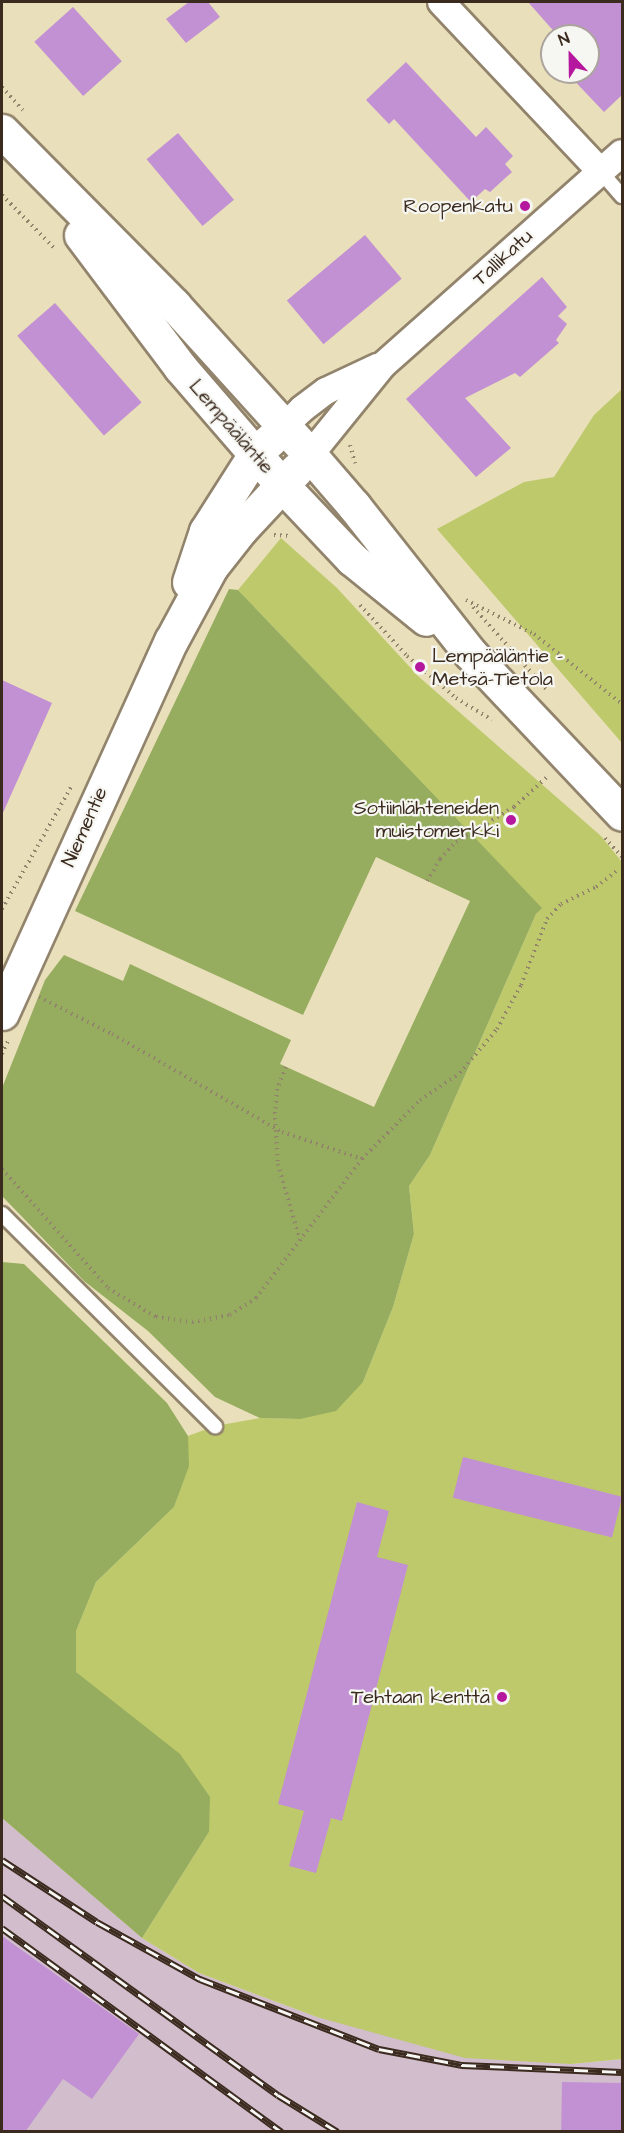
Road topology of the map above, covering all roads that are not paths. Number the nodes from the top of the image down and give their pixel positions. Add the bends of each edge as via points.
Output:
1 (441, 2) edge
2 (2, 131) edge
3 (622, 153) edge
4 (32, 164) junction
5 (601, 171) junction
6 (622, 196) edge
7 (383, 365) junction
8 (283, 427) junction
9 (255, 454) junction
10 (310, 455) junction
11 (282, 485) junction
12 (171, 641) junction
13 (470, 653) junction
14 (622, 814) edge
15 (2, 1013) edge
16 (2, 1214) edge
17 (215, 1425) dead end

1 - 5 street
2 - 4 main road, Lempääläntie
3 - 5 street, Tallikatu
4 - 8 main road, Lempääläntie via 174,305
4 - 9 main road, Lempääläntie via 115,283
5 - 6 lane
5 - 7 street, Tallikatu
7 - 8 street, Tallikatu via 326,391
7 - 10 street, Tallikatu
8 - 9 main road, Niementie
8 - 10 main road, Lempääläntie
9 - 11 main road, Lempääläntie
9 - 12 main road, Niementie via 206,531
10 - 11 main road, Niementie
10 - 13 main road, Lempääläntie
11 - 12 main road, Niementie via 211,567
11 - 13 main road, Lempääläntie via 352,559
12 - 15 main road, Niementie
13 - 14 main road, Lempääläntie
16 - 17 lane

